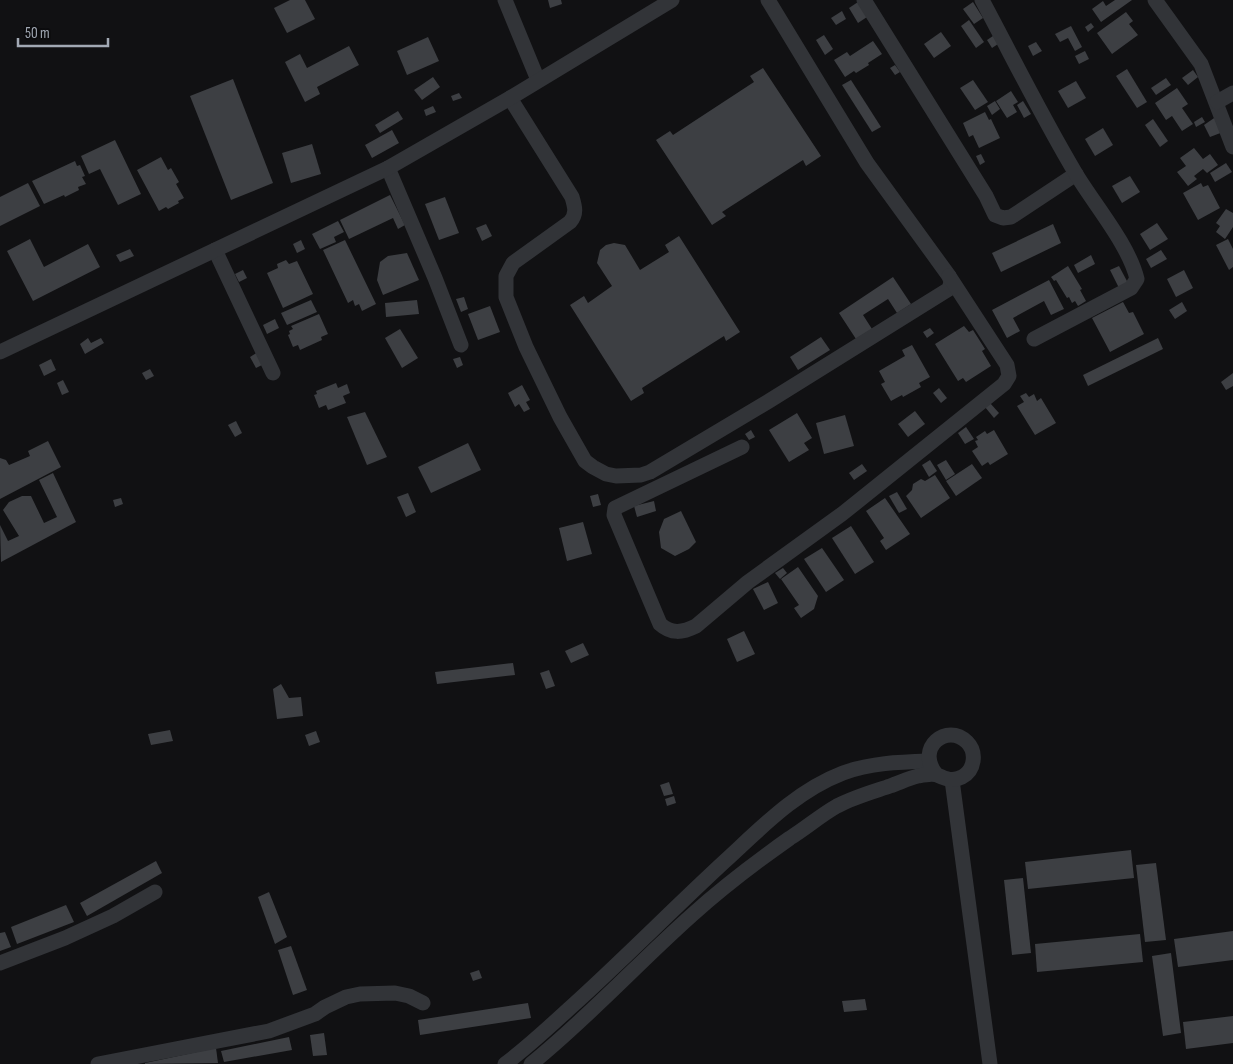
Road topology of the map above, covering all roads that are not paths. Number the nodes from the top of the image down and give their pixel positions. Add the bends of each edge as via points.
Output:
1 (505, 0) edge
2 (672, 0) edge
3 (768, 0) edge
4 (864, 0) edge
5 (982, 0) edge
6 (1155, 0) edge
7 (538, 80) junction
8 (1233, 93) edge
9 (510, 98) junction
10 (1216, 102) junction
11 (1233, 147) edge
12 (388, 168) junction
13 (1076, 174) junction
14 (215, 250) junction
15 (949, 276) junction
16 (1034, 339) dead end
17 (461, 345) dead end
18 (0, 352) edge
19 (273, 373) dead end
20 (742, 448) dead end
21 (932, 768) junction
22 (952, 780) junction
23 (155, 892) dead end
24 (0, 964) edge
25 (423, 1002) dead end
26 (98, 1064) edge
27 (505, 1064) edge
28 (531, 1064) edge
29 (990, 1064) edge

1 - 7 street
2 - 7 street
3 - 15 street via 867,163
4 - 13 street via 995,215 1011,217
5 - 13 street
6 - 10 street via 1201,64
7 - 9 street
8 - 10 street
9 - 12 street
9 - 15 street via 572,197 575,211 570,222 514,263 506,276 506,297 560,416 586,461 606,474 641,475 667,462 949,289
10 - 11 street
12 - 14 street
12 - 17 street
13 - 16 street via 1123,246 1137,279 1131,288
14 - 18 street
14 - 19 street
15 - 20 street via 1007,365 1009,376 1004,384 696,626 686,631 666,629 660,624 614,515 615,508
21 - 22 street via 942,778
21 - 22 street via 929,753 937,740 951,735 966,740 973,752 972,766 962,777
21 - 27 street via 889,762 842,773 784,806 595,985
21 - 28 street via 836,807 749,866
22 - 29 street
23 - 24 street via 113,916
25 - 26 street via 395,993 360,994 269,1031

